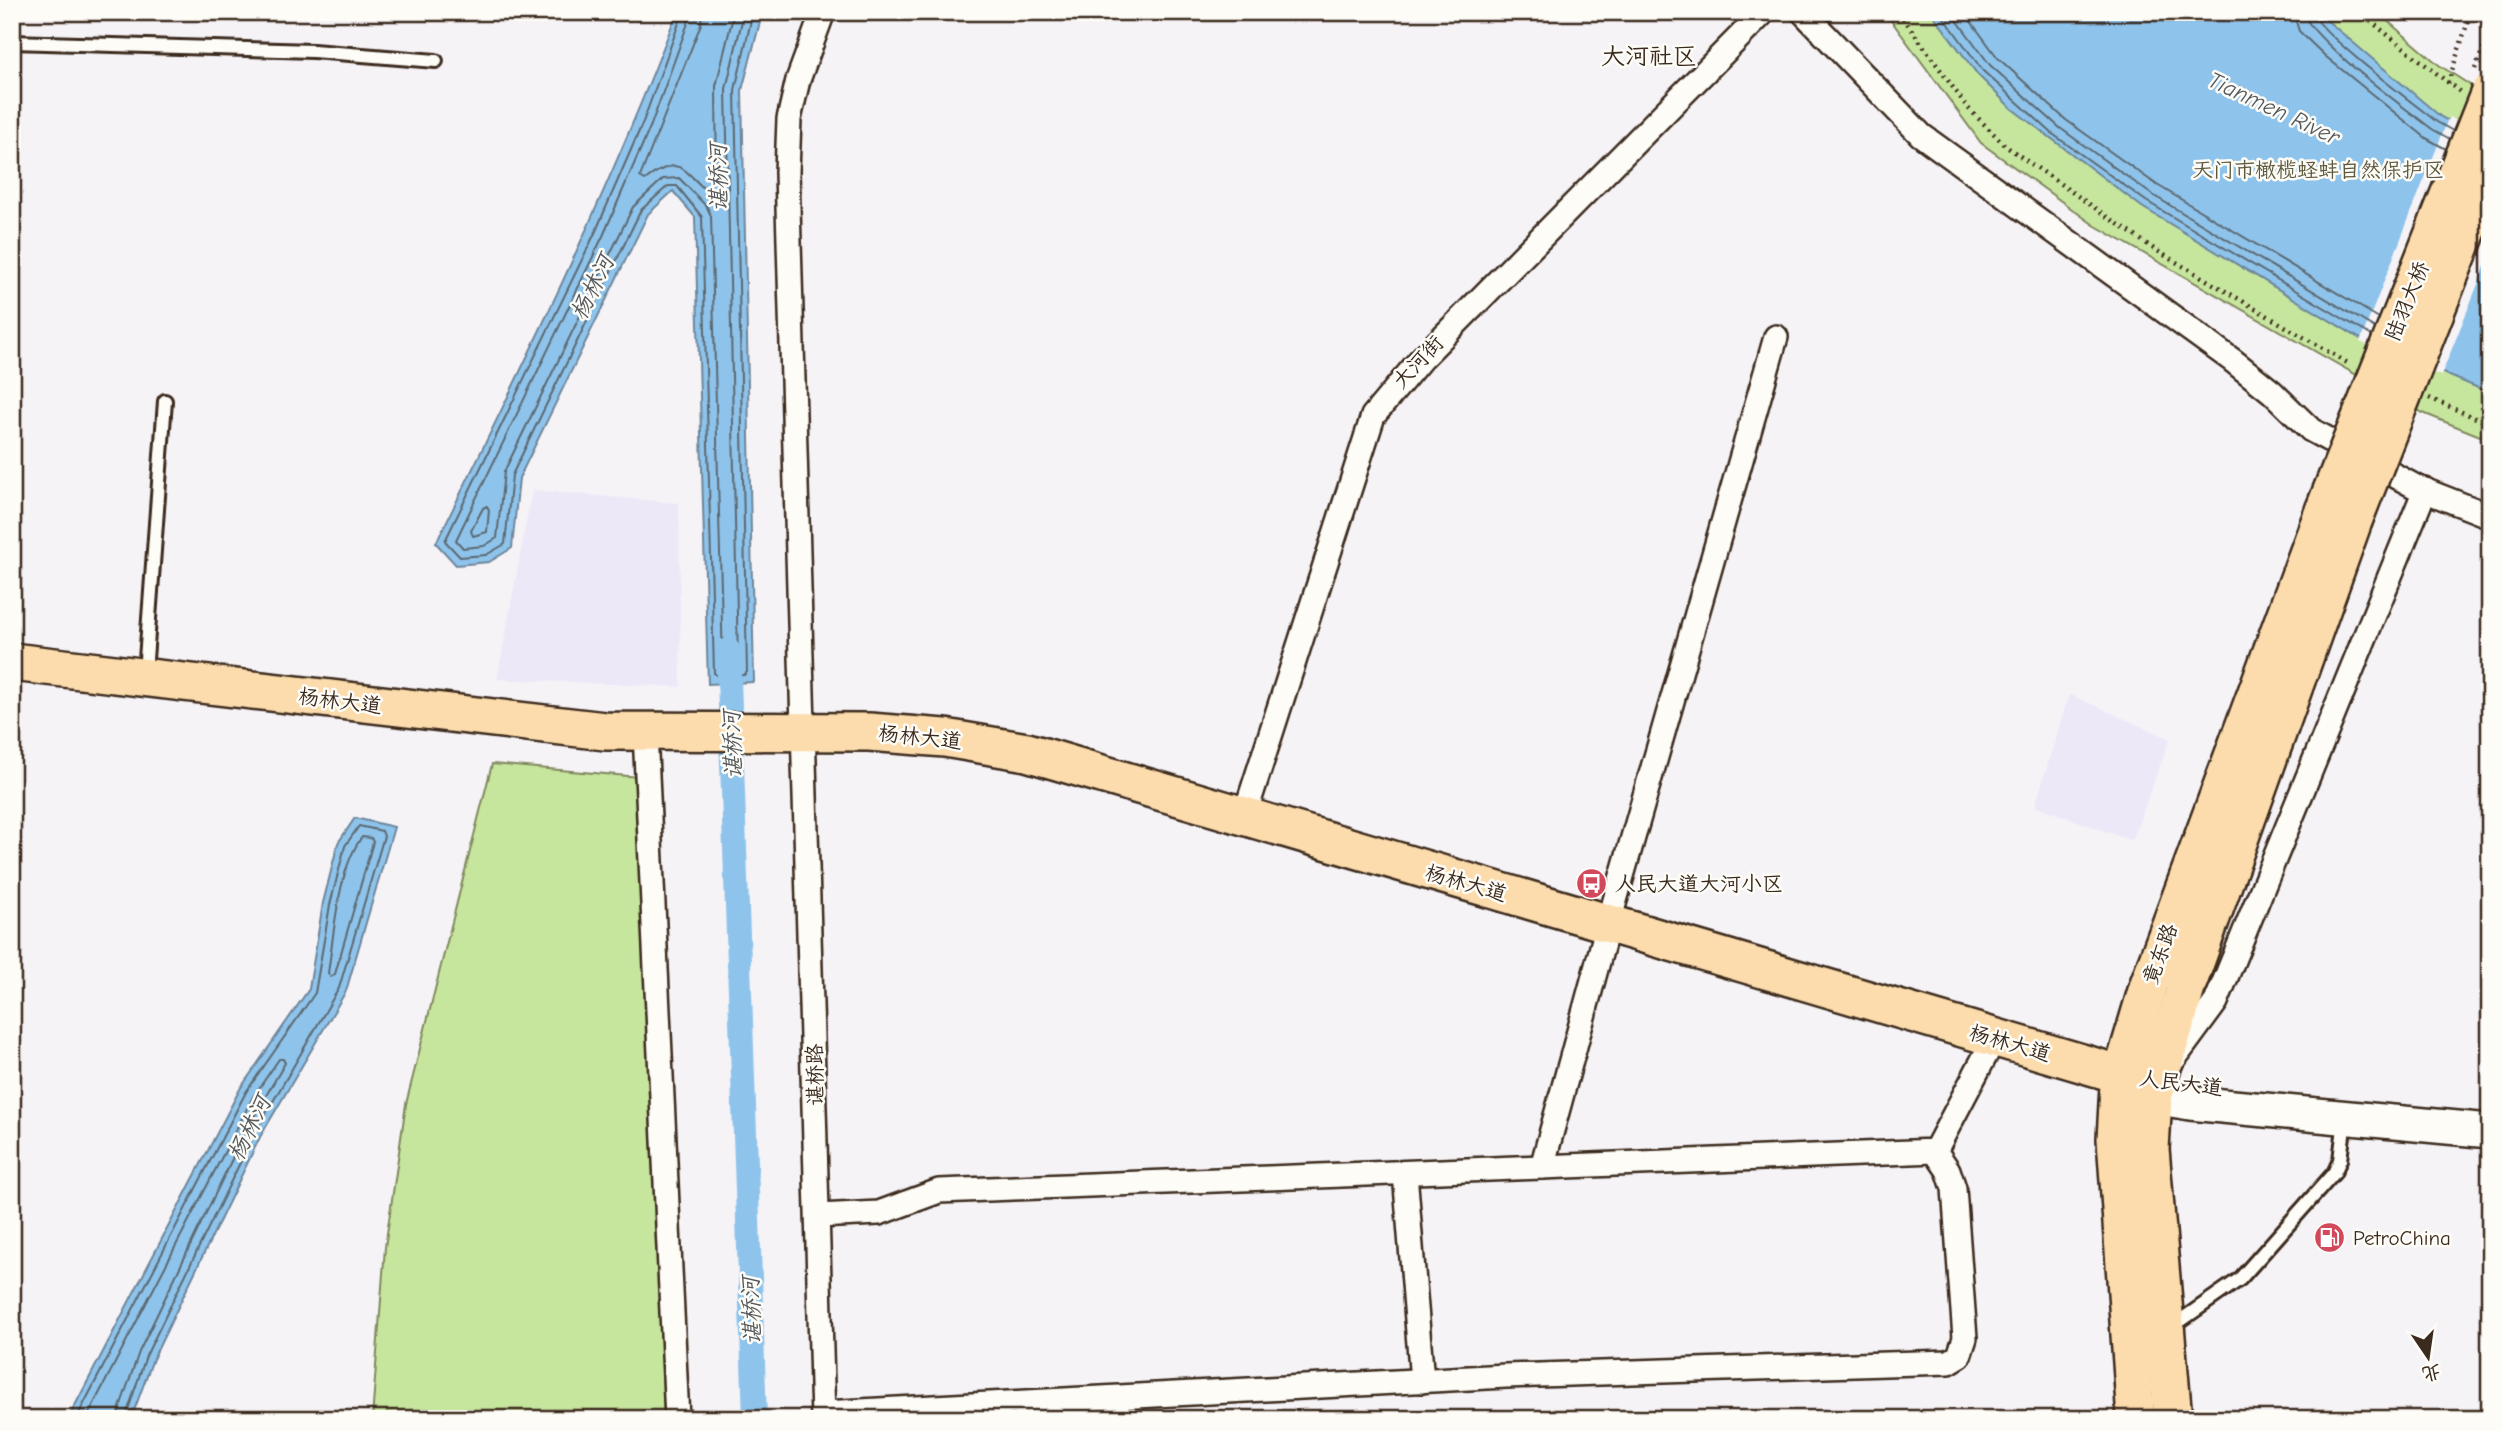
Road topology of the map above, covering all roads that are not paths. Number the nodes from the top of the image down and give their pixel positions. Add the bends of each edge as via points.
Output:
1 (823, 12) edge
2 (1764, 12) edge
3 (1802, 12) edge
4 (12, 42) edge
5 (436, 61) dead end
6 (2479, 94) edge
7 (2490, 172) edge
8 (1776, 337) dead end
9 (164, 401) dead end
10 (2425, 491) junction
11 (2339, 516) junction
12 (2490, 516) edge
13 (12, 662) edge
14 (145, 677) junction
15 (657, 732) junction
16 (803, 732) junction
17 (1244, 817) junction
18 (1608, 925) junction
19 (1994, 1039) junction
20 (2122, 1075) junction
21 (2156, 1088) junction
22 (2490, 1112) edge
23 (2344, 1119) junction
24 (2490, 1131) edge
25 (1935, 1152) junction
26 (1542, 1167) junction
27 (1405, 1173) junction
28 (818, 1216) junction
29 (2165, 1332) junction
30 (1422, 1381) junction
31 (823, 1416) edge
32 (677, 1419) edge
33 (2136, 1419) edge
34 (2173, 1419) edge

1 - 16 street, 谌桥路 via 789,119 787,172
2 - 17 street, 大河街 via 1420,360 1373,416
3 - 10 street via 1921,135 2232,360 2311,430
4 - 5 lane via 326,52
6 - 11 main road, 陆羽大桥, bridge
7 - 11 main road, 陆羽大桥, bridge
8 - 18 street
9 - 14 lane
10 - 12 street
10 - 21 street via 2216,1002
11 - 20 main road, 竟东路 via 2145,995
11 - 21 main road, 竟东路
13 - 14 main road, 杨林大道
14 - 15 main road, 杨林大道 via 551,726
15 - 16 main road, 杨林大道
15 - 32 street
16 - 17 main road, 杨林大道 via 945,738 1027,752
16 - 28 street, 谌桥路
17 - 18 main road, 杨林大道
18 - 19 main road, 杨林大道
18 - 26 street
19 - 20 main road, 杨林大道
19 - 25 street
20 - 21 main road, 人民大道
20 - 33 main road, 竟东路 via 2116,1139
21 - 22 main road, 人民大道
21 - 23 main road, 人民大道 via 2234,1109
21 - 29 main road, 竟东路 via 2150,1149
23 - 24 main road, 人民大道
23 - 29 lane via 2340,1160 2334,1173 2240,1279
25 - 26 street
25 - 30 street via 1954,1188 1964,1324 1965,1345 1949,1362
26 - 27 street
27 - 28 street via 939,1191 879,1213
27 - 30 street
28 - 31 street, 谌桥路
29 - 34 main road, 竟东路
30 - 31 street

